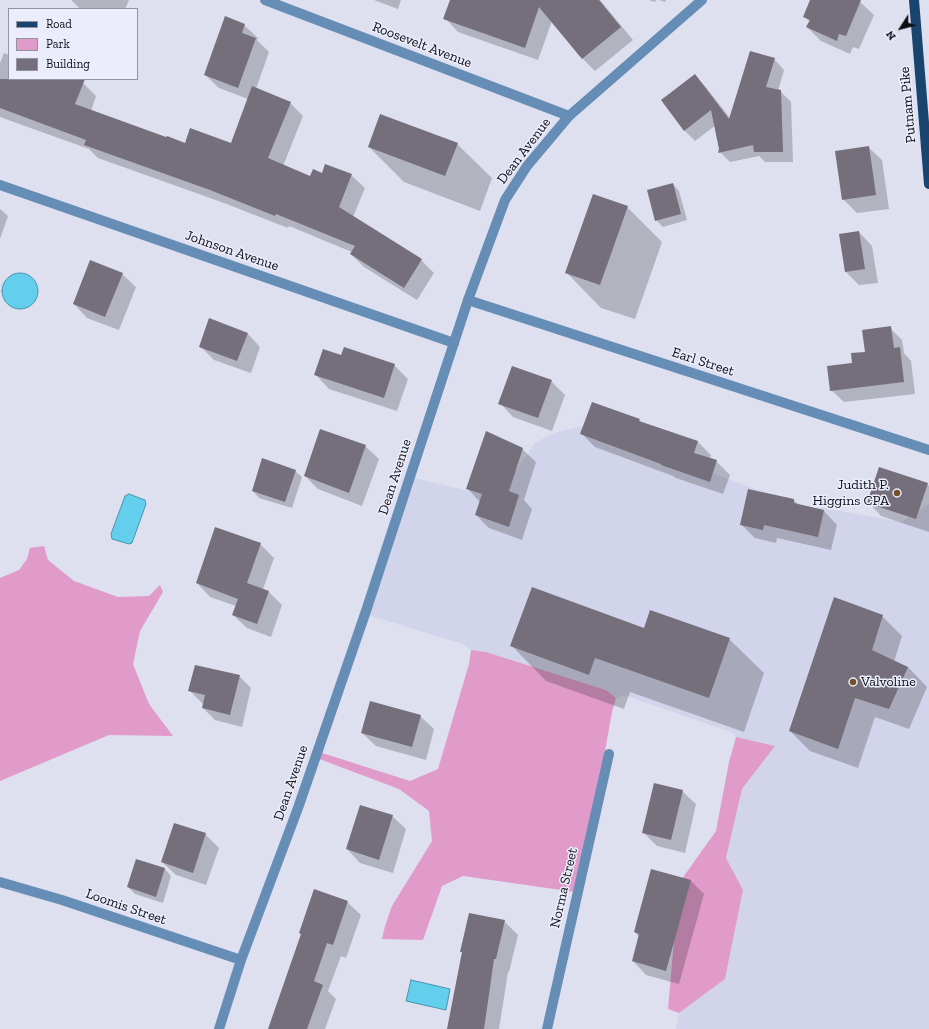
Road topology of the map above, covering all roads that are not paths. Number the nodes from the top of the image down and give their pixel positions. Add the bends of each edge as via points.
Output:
1 (264, 0) edge
2 (702, 0) edge
3 (914, 0) edge
4 (569, 116) junction
5 (0, 184) edge
6 (929, 184) edge
7 (468, 300) junction
8 (454, 343) junction
9 (929, 450) edge
10 (609, 754) dead end
11 (0, 882) edge
12 (241, 960) junction
13 (219, 1029) edge
14 (548, 1029) edge

1 - 4 street, Roosevelt Avenue
2 - 4 street, Dean Avenue
3 - 6 main road, Putnam Pike
4 - 7 street, Dean Avenue via 527,166 505,200
5 - 8 street, Johnson Avenue
7 - 8 street, Dean Avenue
7 - 9 street, Earl Street
8 - 12 street, Dean Avenue via 298,808
10 - 14 street, Norma Street
11 - 12 street, Loomis Street
12 - 13 street, Dean Avenue

